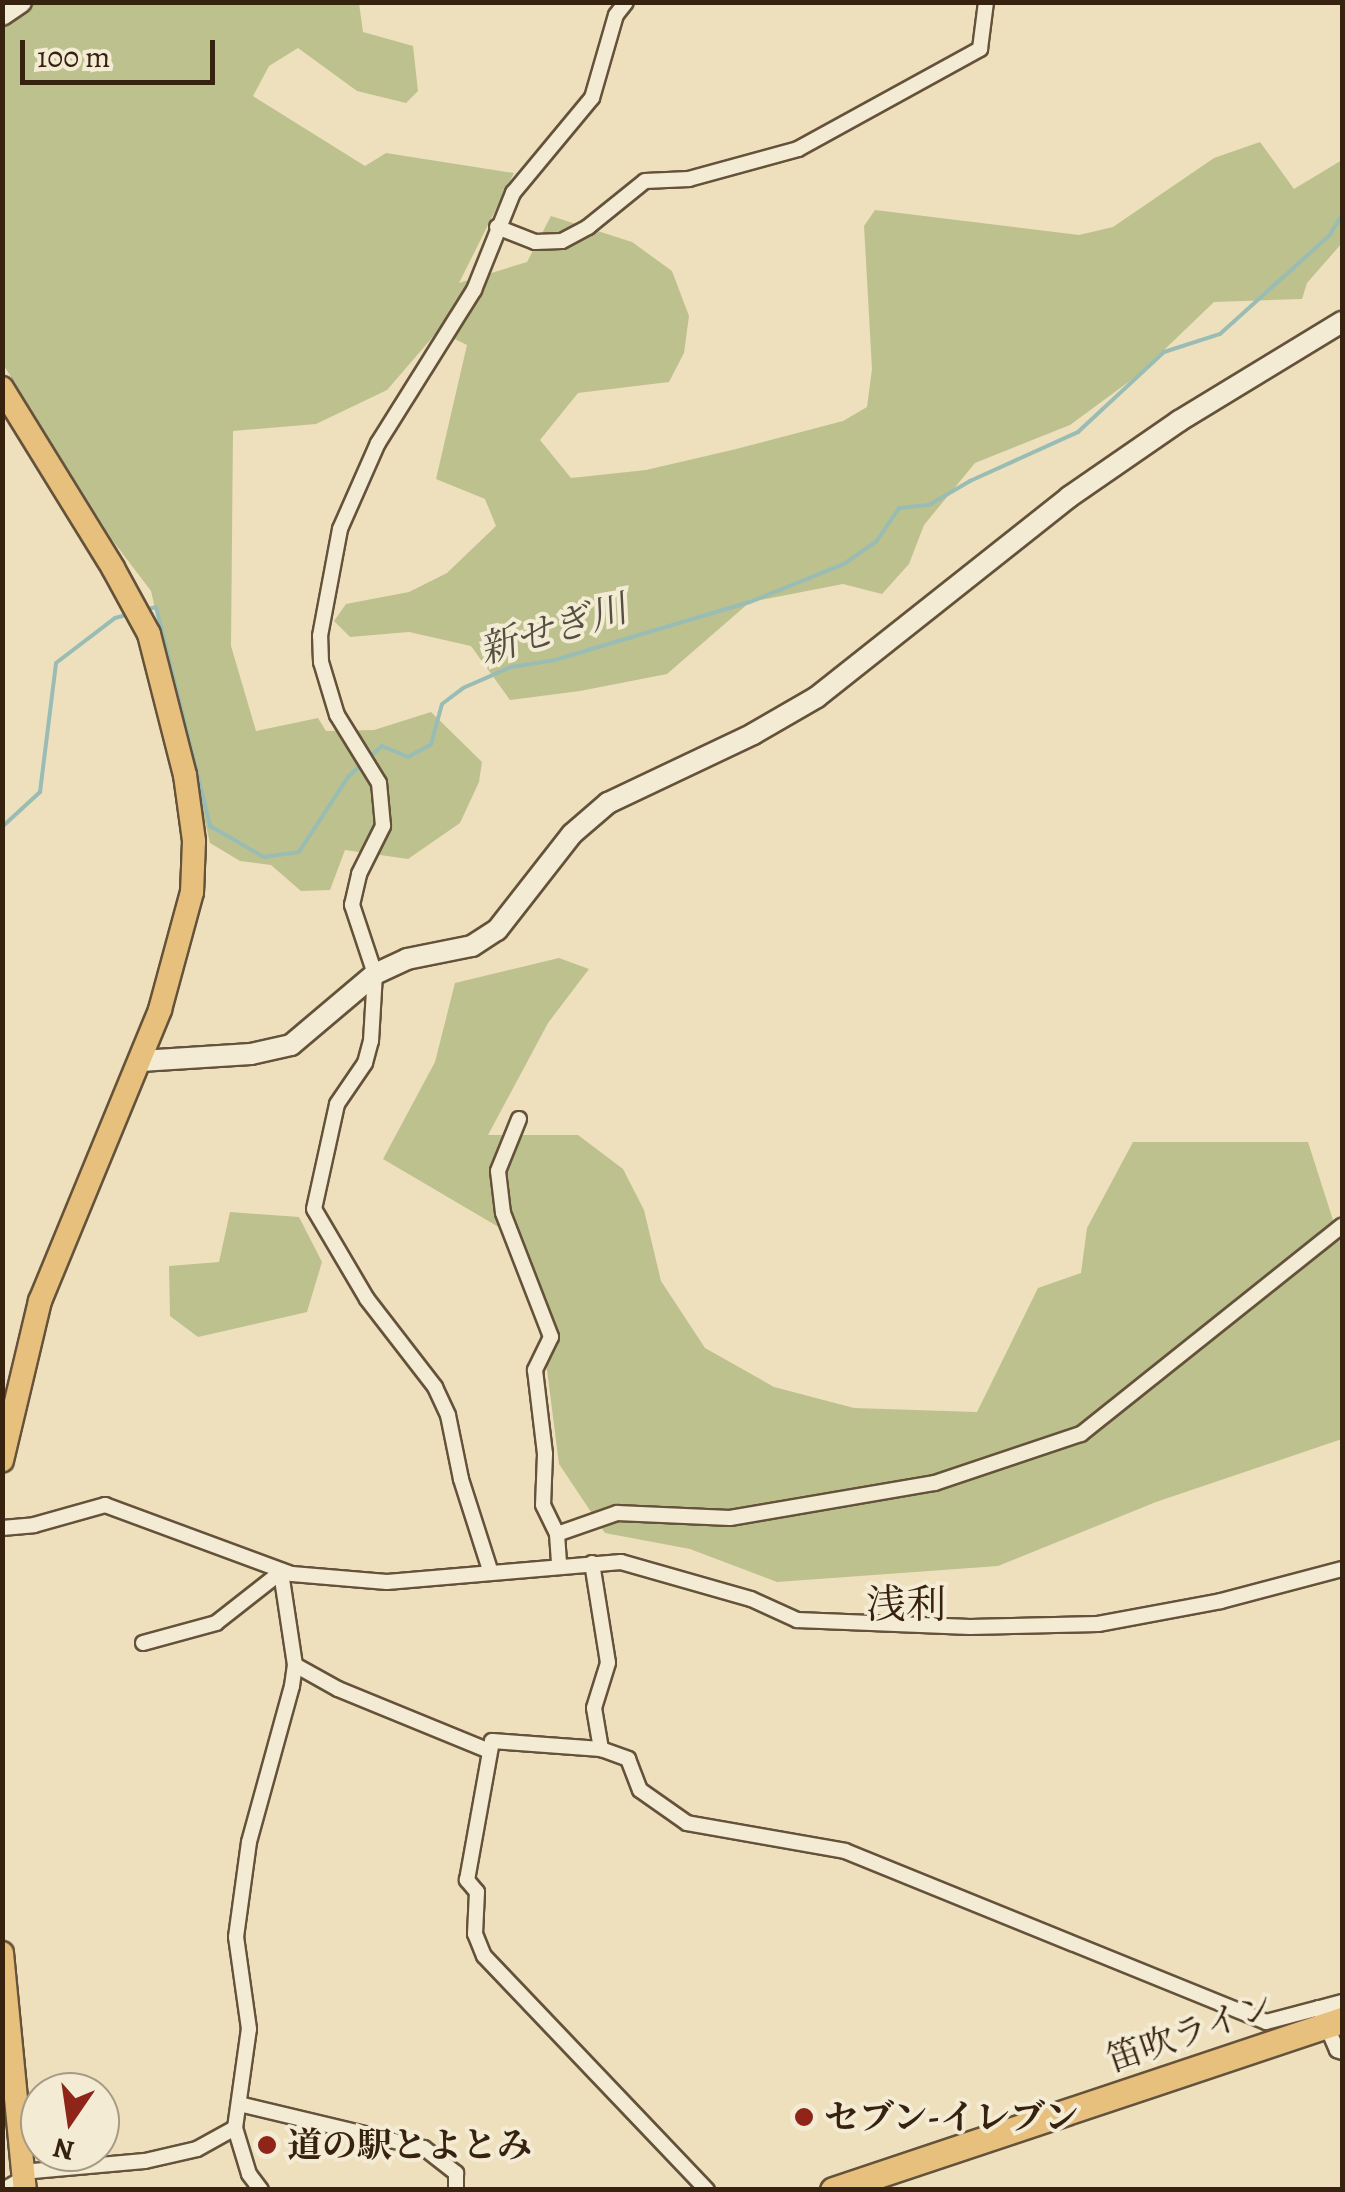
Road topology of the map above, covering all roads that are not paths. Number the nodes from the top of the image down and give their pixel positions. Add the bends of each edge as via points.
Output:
1 (20, 2) edge
2 (626, 2) edge
3 (986, 2) edge
4 (2, 15) edge
5 (497, 227) junction
6 (1342, 322) edge
7 (2, 388) edge
8 (375, 974) junction
9 (141, 1061) junction
10 (519, 1119) dead end
11 (1342, 1226) edge
12 (2, 1462) edge
13 (2, 1528) edge
14 (556, 1534) junction
15 (592, 1563) junction
16 (560, 1564) junction
17 (1342, 1568) edge
18 (490, 1570) junction
19 (280, 1572) junction
20 (144, 1642) dead end
21 (295, 1665) junction
22 (601, 1749) junction
23 (489, 1751) junction
24 (2, 1953) edge
25 (1342, 2002) edge
26 (1329, 2017) edge
27 (1342, 2052) edge
28 (238, 2104) junction
29 (235, 2128) junction
30 (18, 2182) edge
31 (261, 2190) edge
32 (456, 2190) edge
33 (707, 2190) edge
34 (833, 2190) edge

1 - 4 street
2 - 5 street via 616,15 592,98 535,162
3 - 5 street via 980,49 798,149 689,179 645,181 562,242 534,242
5 - 8 street via 474,290 378,443 340,529 320,636 334,708 379,782 383,826 352,905
6 - 8 street via 1069,497 817,697 608,803 572,834 498,930 472,946 407,959
7 - 9 main road via 149,634 185,775 194,840 192,892
8 - 9 street via 291,1045
8 - 18 street via 372,1040 337,1104 314,1209 367,1299 435,1387
9 - 12 main road via 40,1301
10 - 14 street via 498,1171 503,1213 551,1337 535,1370 545,1454 543,1505
11 - 14 street via 1081,1434 935,1483 730,1518 617,1513
13 - 19 street via 105,1504
14 - 16 street
15 - 16 street
15 - 17 street via 621,1562 751,1598 797,1620 970,1627 1098,1624 1221,1602
15 - 22 street via 608,1663 594,1708
16 - 18 street
18 - 19 street via 387,1582
19 - 20 street via 216,1623
19 - 21 street
21 - 23 street
21 - 28 street via 239,1901 236,1937 249,2029
22 - 23 street via 492,1740
22 - 26 street via 628,1759 640,1790 687,1822 844,1850 1266,2022
23 - 33 street via 467,1880 477,1892 475,1934 484,1956
24 - 30 main road
25 - 26 street
26 - 27 street
26 - 34 highway, 笛吹ライン
28 - 29 street
28 - 32 street via 424,2148 456,2173
29 - 30 street via 197,2150
29 - 31 street

